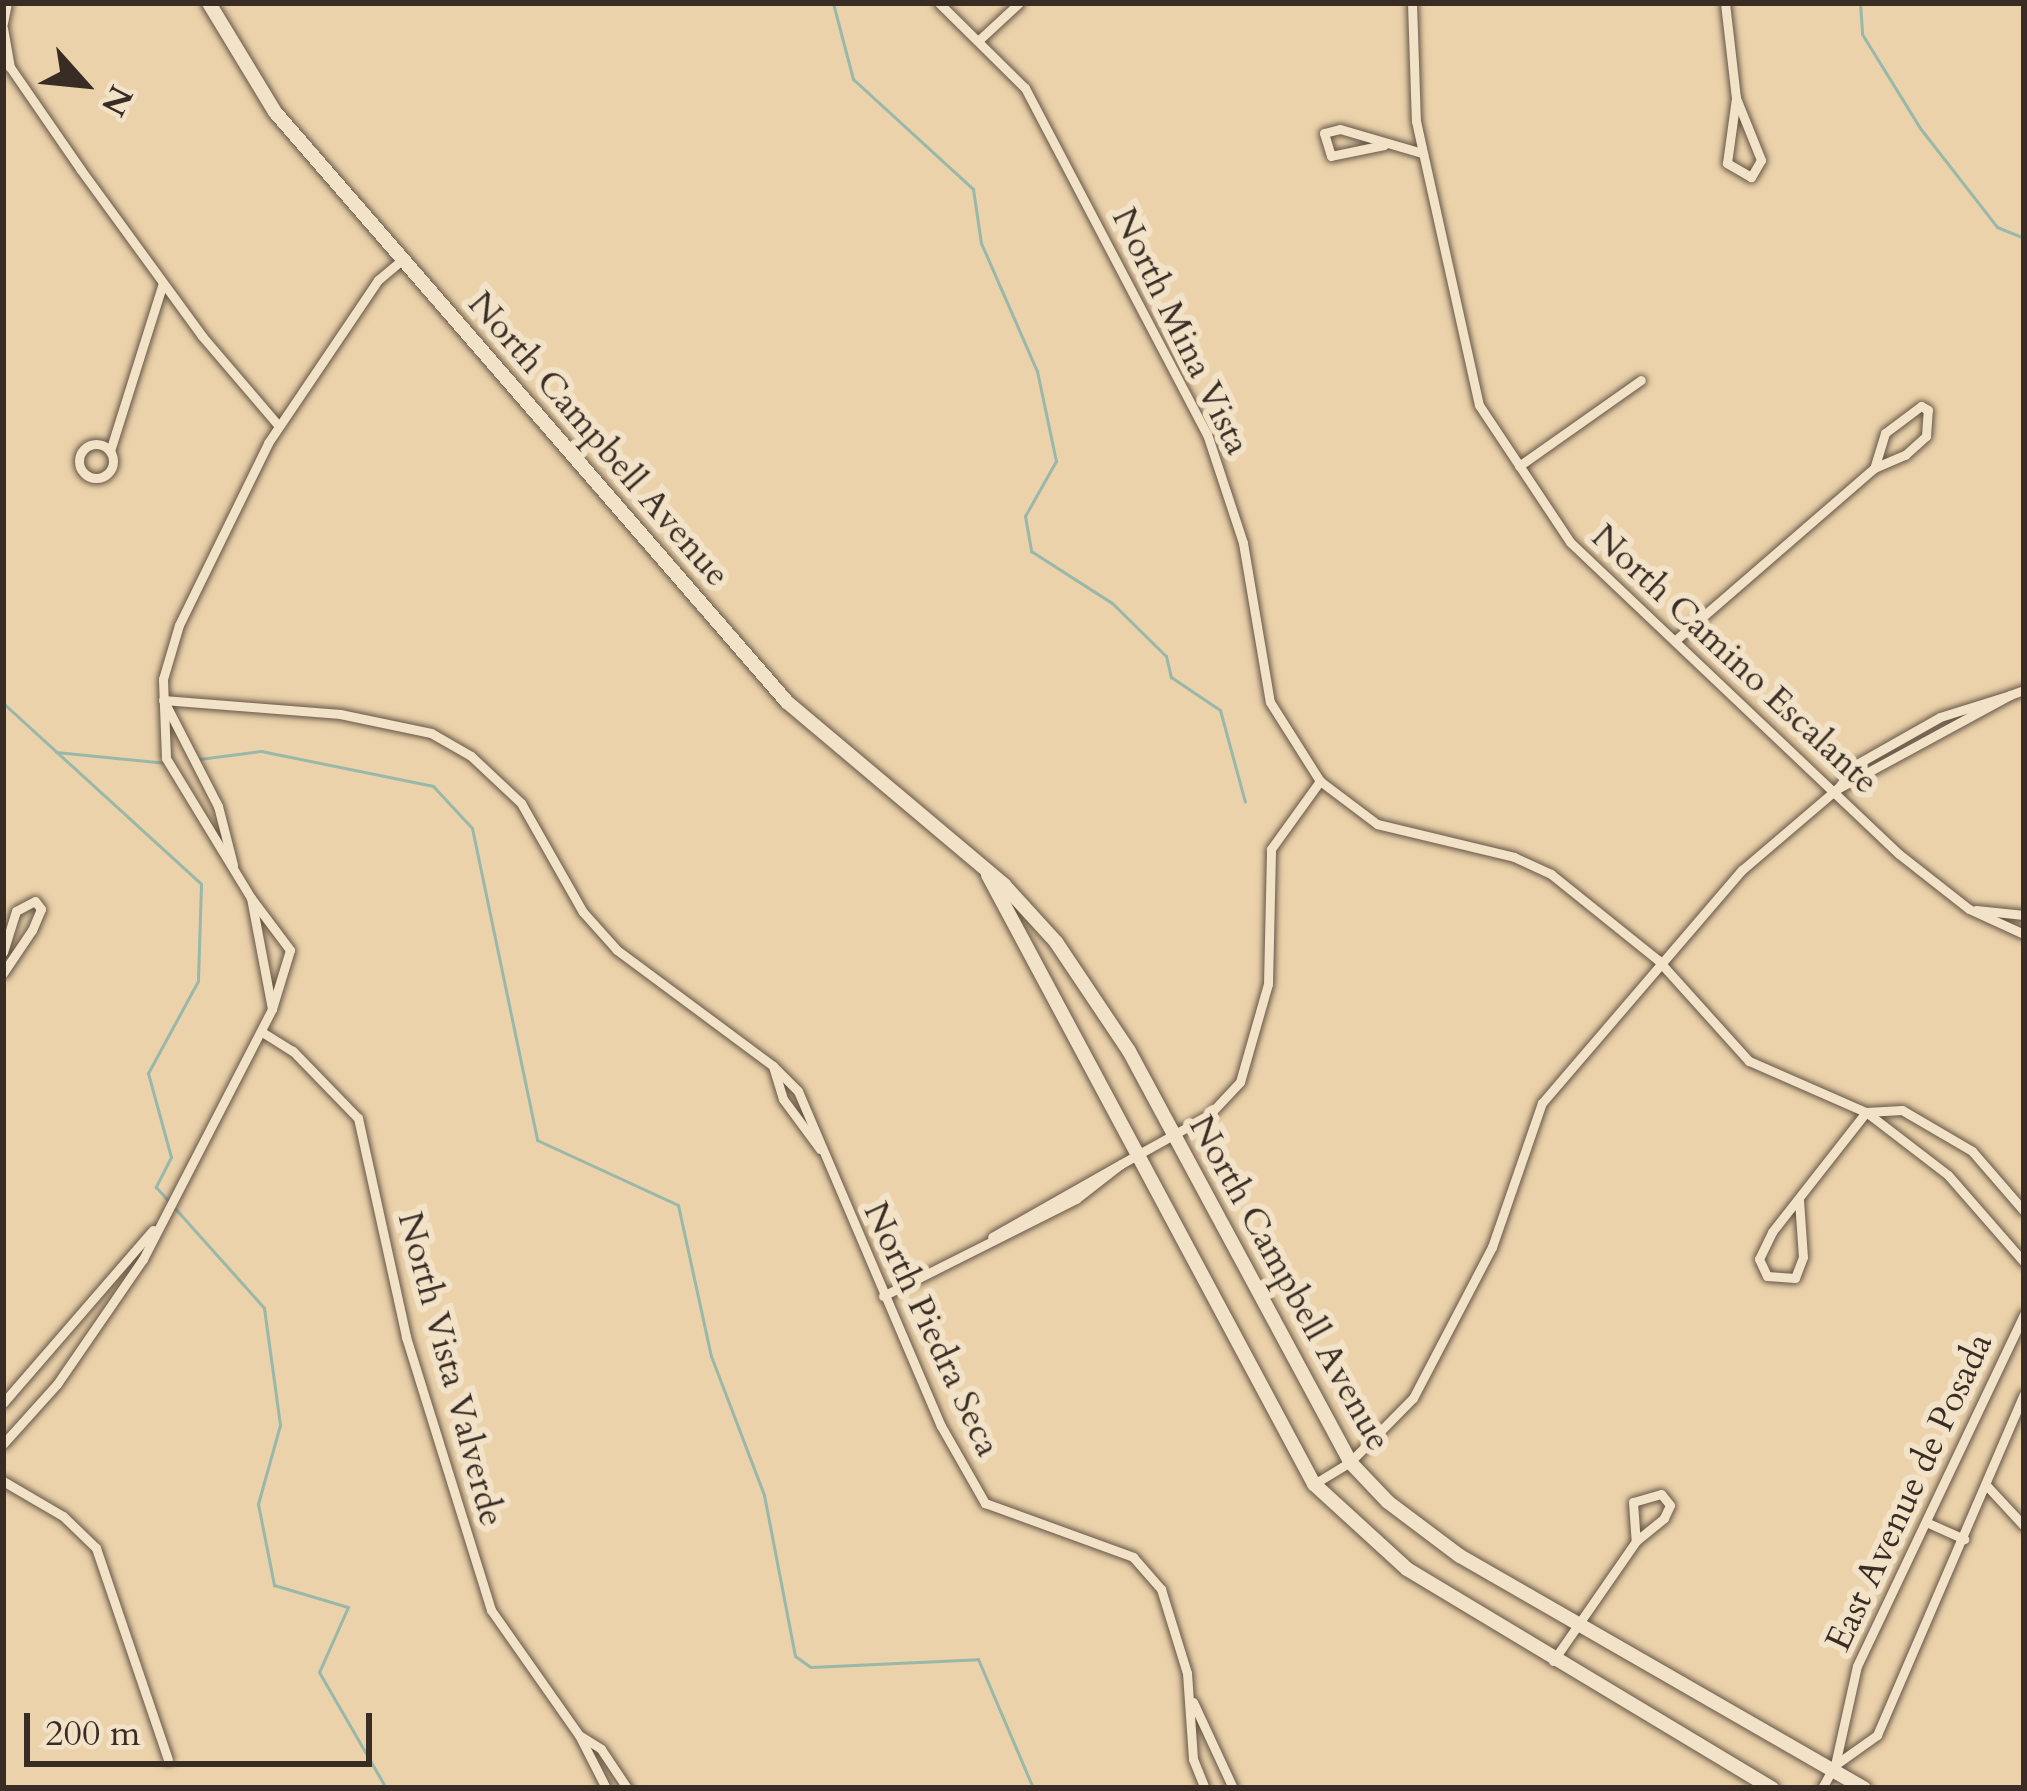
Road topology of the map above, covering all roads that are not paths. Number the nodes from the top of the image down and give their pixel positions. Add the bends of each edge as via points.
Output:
1 (7, 3) edge
2 (209, 3) edge
3 (940, 3) edge
4 (1019, 3) edge
5 (1412, 3) edge
6 (1725, 3) edge
7 (3, 25) edge
8 (980, 39) junction
9 (1736, 98) junction
10 (1384, 145) junction
11 (1422, 153) junction
12 (404, 258) junction
13 (163, 284) junction
14 (1641, 380) dead end
15 (279, 426) junction
16 (110, 451) dead end
17 (1520, 466) junction
18 (1874, 467) junction
19 (1678, 638) junction
20 (2024, 690) edge
21 (164, 700) junction
22 (1320, 781) junction
23 (1837, 789) junction
24 (233, 865) junction
25 (988, 875) junction
26 (251, 898) junction
27 (1969, 909) junction
28 (2024, 915) edge
29 (2024, 934) edge
30 (3, 952) edge
31 (1658, 960) junction
32 (3, 973) edge
33 (272, 1009) junction
34 (262, 1032) junction
35 (773, 1066) junction
36 (1866, 1112) junction
37 (1173, 1137) junction
38 (820, 1149) junction
39 (1139, 1156) junction
40 (1799, 1200) junction
41 (2024, 1211) edge
42 (157, 1226) junction
43 (2024, 1262) edge
44 (883, 1296) junction
45 (2024, 1314) edge
46 (2024, 1394) edge
47 (3, 1403) edge
48 (3, 1444) edge
49 (1350, 1462) junction
50 (3, 1481) edge
51 (1314, 1484) junction
52 (1987, 1486) junction
53 (1926, 1522) junction
54 (2024, 1526) edge
55 (1964, 1539) junction
56 (1636, 1540) junction
57 (1575, 1620) junction
58 (1553, 1660) junction
59 (1192, 1702) junction
60 (579, 1736) junction
61 (168, 1759) dead end
62 (1835, 1765) junction
63 (606, 1788) edge
64 (627, 1788) edge
65 (1205, 1788) edge
66 (1233, 1788) edge
67 (1772, 1788) edge
68 (1822, 1788) edge
69 (1864, 1788) edge

1 - 7 street
2 - 12 main road, North Campbell Avenue via 274,112
3 - 8 street, North Mina Vista
4 - 8 street
5 - 11 street, North Camino Escalante
6 - 9 street
7 - 13 street via 10,67
8 - 22 street, North Mina Vista via 1038,109 1207,434 1243,543 1270,702
9 - 9 street via 1726,161 1751,177 1761,160
10 - 10 street via 1340,129 1324,134 1331,156
10 - 11 street
11 - 17 street, North Camino Escalante via 1479,405
12 - 15 street via 378,280
12 - 25 main road, North Campbell Avenue via 787,702
13 - 15 street
13 - 16 street
14 - 17 street
15 - 21 street via 179,625
17 - 19 street, North Camino Escalante via 1570,542
18 - 18 street via 1926,436 1928,410 1921,406 1885,433
18 - 19 street
19 - 23 street, North Camino Escalante
20 - 23 street via 1940,717 1857,764
21 - 24 street via 218,806
21 - 24 street via 176,784
21 - 35 street, North Piedra Seca via 340,714 431,733 471,756 521,803 583,912 617,950
22 - 31 street, North Mina Vista via 1377,824 1537,866
22 - 37 street via 1271,849 1268,984 1247,1067 1223,1103
23 - 27 street, North Camino Escalante via 1899,854
23 - 31 street via 1742,870
24 - 26 street
25 - 37 main road, North Campbell Avenue via 1084,978
25 - 39 main road, North Campbell Avenue
26 - 33 street
26 - 33 street via 290,950
27 - 28 street
27 - 29 street, North Camino Escalante
30 - 32 street via 16,911 35,901 32,930
31 - 36 street, North Mina Vista via 1750,1061
31 - 49 street via 1542,1103 1492,1247 1451,1329 1413,1398
33 - 34 street
34 - 42 street
34 - 60 street, North Vista Valverde via 293,1051 358,1118 406,1337 491,1610
35 - 38 street, North Piedra Seca via 783,1099
35 - 38 street, North Piedra Seca via 798,1091
36 - 40 street
36 - 41 street, North Mina Vista via 1902,1110 1972,1151
36 - 43 street, North Mina Vista via 1948,1175
37 - 39 street
37 - 49 main road, North Campbell Avenue
38 - 44 street, North Piedra Seca
39 - 44 street via 1076,1199
39 - 51 main road, North Campbell Avenue
40 - 40 street via 1759,1259 1767,1276 1795,1278 1803,1257
42 - 47 street
42 - 48 street via 57,1384
44 - 59 street, North Piedra Seca via 985,1503 1133,1557 1161,1589
45 - 53 street, East Avenue de Posada
46 - 52 street, East Avenue de Posada
49 - 51 street
49 - 57 main road, North Campbell Avenue via 1460,1556
50 - 61 street via 63,1516 96,1548
51 - 58 main road, North Campbell Avenue via 1407,1569
52 - 54 street
52 - 55 street, East Avenue de Posada
53 - 55 street
53 - 62 street, East Avenue de Posada via 1857,1666
55 - 62 street, East Avenue de Posada via 1877,1735
56 - 56 street via 1664,1518 1670,1504 1661,1494 1633,1502
56 - 57 street
57 - 58 street
57 - 62 main road, North Campbell Avenue
58 - 67 main road, North Campbell Avenue
59 - 65 street, North Piedra Seca via 1193,1759
59 - 66 street, North Piedra Seca
60 - 63 street, North Vista Valverde
60 - 64 street, North Vista Valverde via 601,1749
62 - 68 street, East Avenue de Posada
62 - 69 main road, North Campbell Avenue

